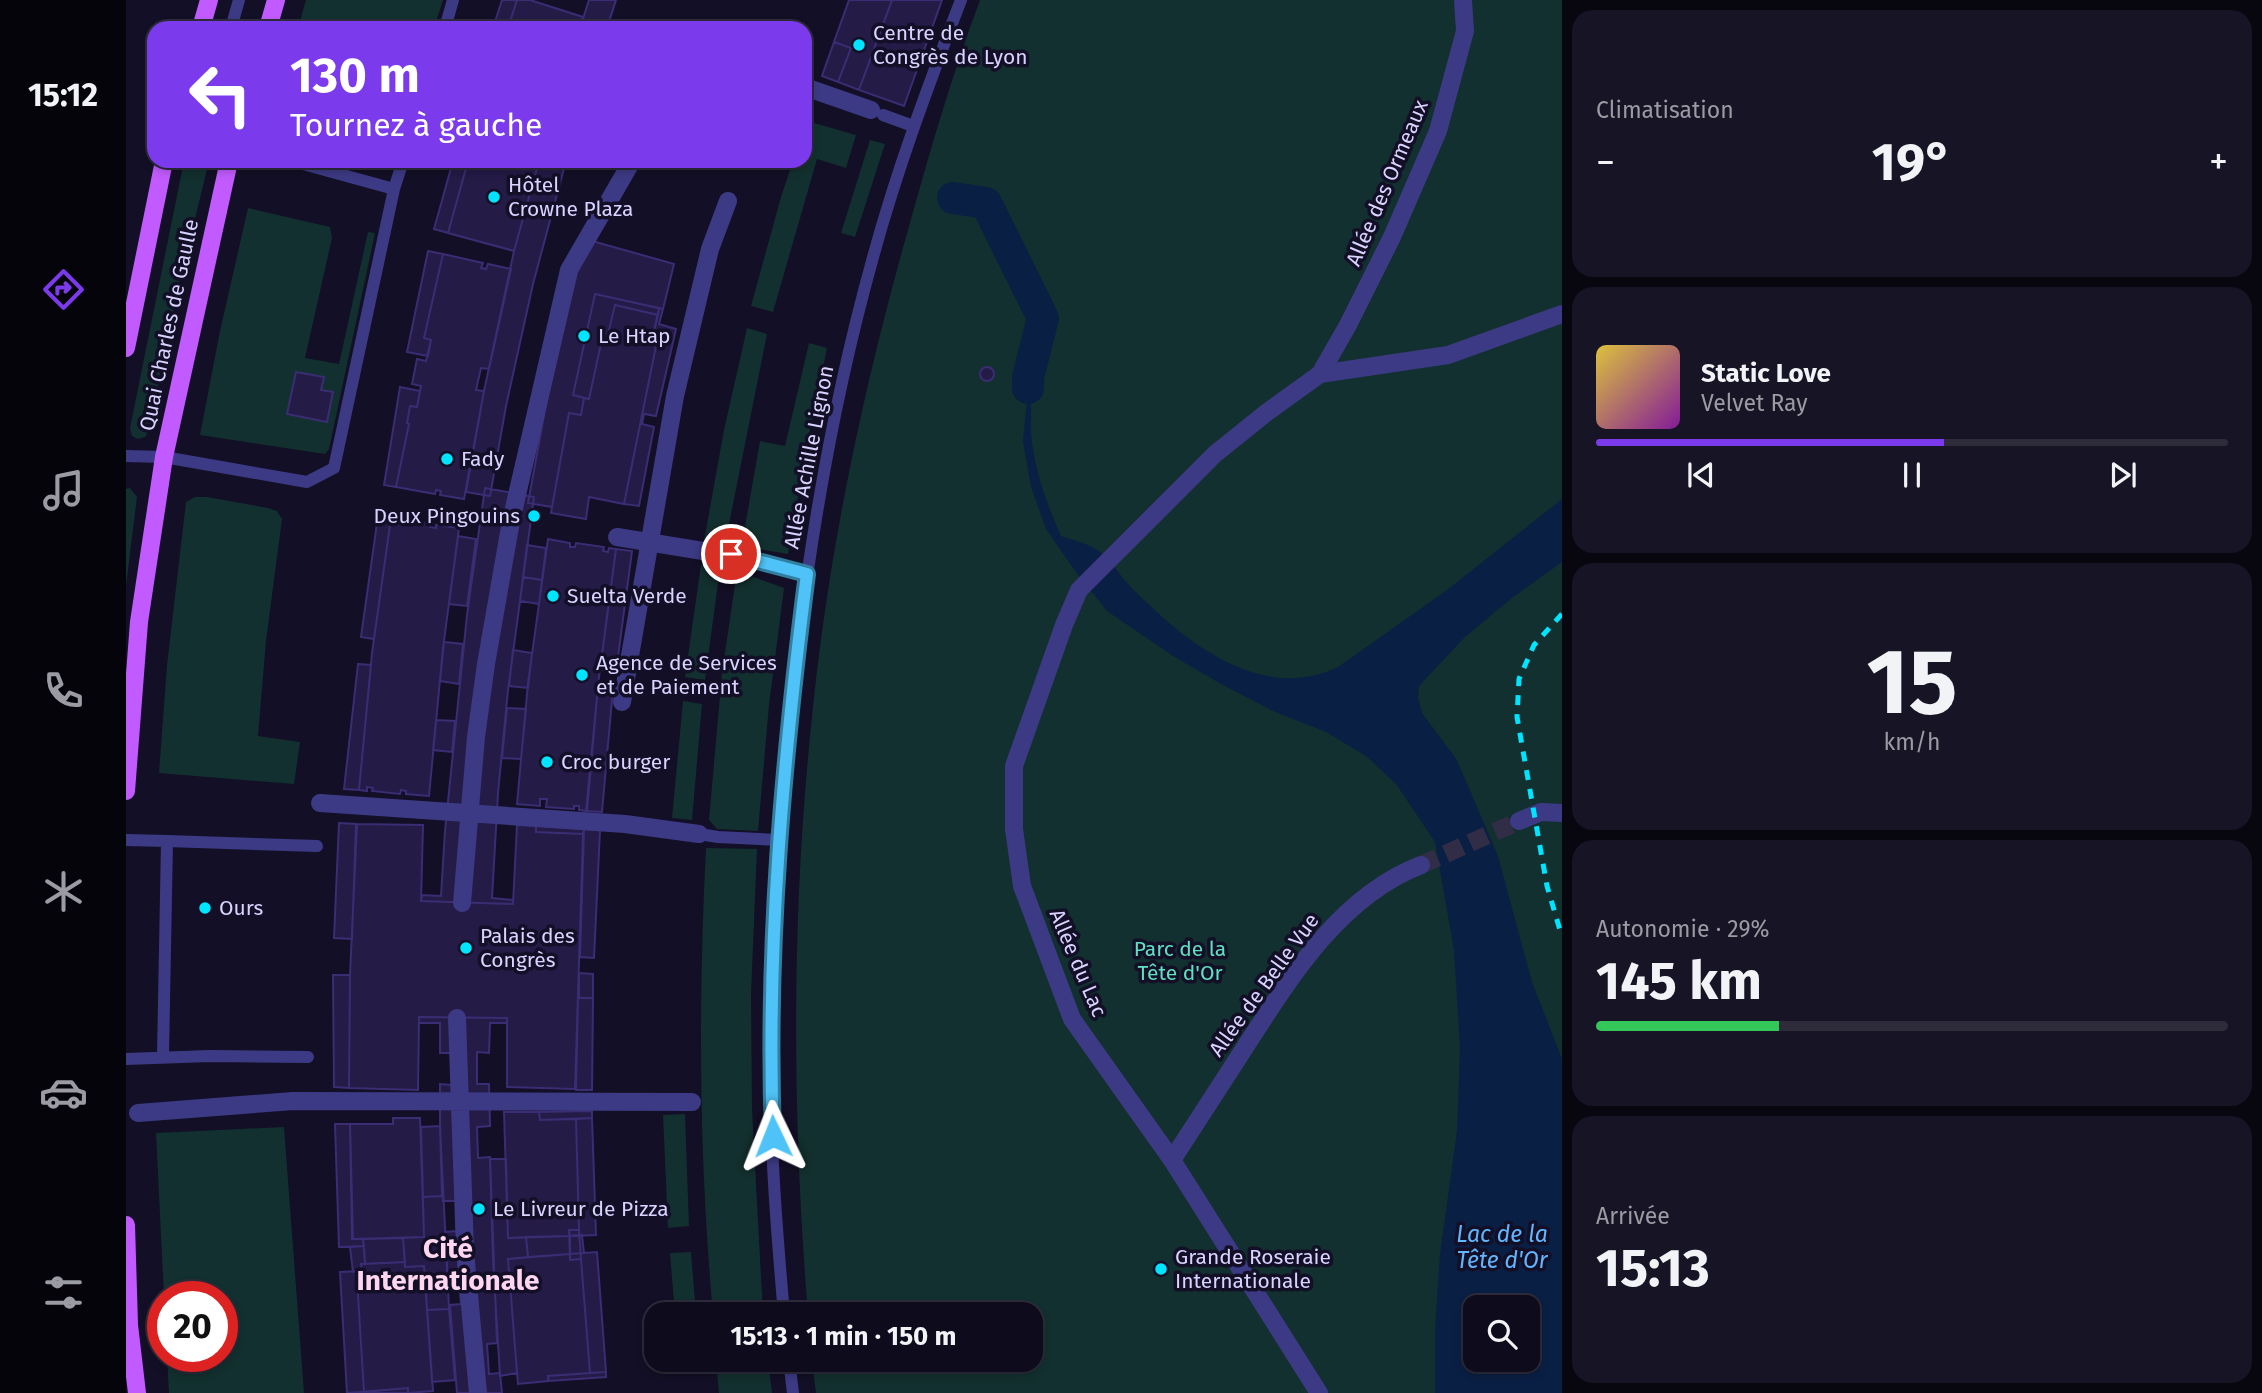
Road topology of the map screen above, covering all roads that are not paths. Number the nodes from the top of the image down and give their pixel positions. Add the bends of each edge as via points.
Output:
1 (209, 0) edge
2 (239, 0) edge
3 (276, 0) edge
4 (453, 0) edge
5 (961, 0) edge
6 (1463, 0) edge
7 (203, 21) edge
8 (233, 21) edge
9 (270, 21) edge
10 (447, 21) edge
11 (812, 90) edge
12 (877, 113) joint
13 (913, 126) junction
14 (163, 168) edge
15 (227, 168) edge
16 (318, 168) edge
17 (401, 168) edge
18 (628, 168) edge
19 (394, 189) junction
20 (727, 201) dead end
21 (1562, 313) edge
22 (126, 348) edge
23 (1320, 374) junction
24 (126, 456) edge
25 (164, 457) junction
26 (617, 537) dead end
27 (731, 554) joint
28 (807, 574) junction
29 (622, 702) dead end
30 (126, 791) edge
31 (320, 803) dead end
32 (1562, 813) edge
33 (469, 814) junction
34 (1519, 821) tunnel mouth
35 (699, 834) joint
36 (126, 840) edge
37 (779, 840) junction
38 (167, 841) junction
39 (317, 846) dead end
40 (1421, 864) tunnel mouth
41 (462, 902) dead end
42 (457, 1017) dead end
43 (163, 1056) junction
44 (308, 1057) dead end
45 (126, 1059) edge
46 (692, 1102) dead end
47 (461, 1103) junction
48 (138, 1112) dead end
49 (1172, 1160) junction
50 (126, 1225) edge
51 (783, 1302) edge
52 (790, 1372) edge
53 (137, 1393) edge
54 (478, 1393) edge
55 (793, 1393) edge
56 (1319, 1393) edge

1 - 7 main road
2 - 8 lane
3 - 9 main road
4 - 10 lane
5 - 13 lane, Allée Achille Lignon
6 - 23 street, Allée des Ormeaux via 1465,31 1438,131 1392,237
11 - 12 street
12 - 13 lane
13 - 28 lane, Allée Achille Lignon via 851,338
14 - 22 main road, Quai Charles de Gaulle
15 - 25 main road, Quai Charles de Gaulle
16 - 19 lane
17 - 19 lane
18 - 33 street via 569,270 509,534 486,664
19 - 25 lane via 334,468 307,482
20 - 29 street via 710,249 675,396
21 - 23 street via 1448,355
23 - 49 street, Allée du Lac via 1216,454 1079,590 1014,766 1014,829 1022,886 1072,1018
24 - 25 lane
25 - 30 main road, Quai Charles de Gaulle via 139,622
26 - 27 street, bridge
27 - 28 lane
28 - 37 lane, Allée Achille Lignon
31 - 33 street
32 - 34 street via 1541,812
33 - 35 street via 625,824
33 - 41 street
35 - 37 lane
36 - 38 lane
37 - 51 lane, Allée Achille Lignon via 770,1039
38 - 39 lane
38 - 43 lane
40 - 49 street, Allée de Belle Vue via 1373,890 1319,942 1273,1003
42 - 47 street
43 - 44 lane
43 - 45 lane
46 - 47 street
47 - 48 street via 293,1101
47 - 54 street via 466,1251
49 - 56 street, Allée du Lac
50 - 53 main road via 129,1325
52 - 55 lane

